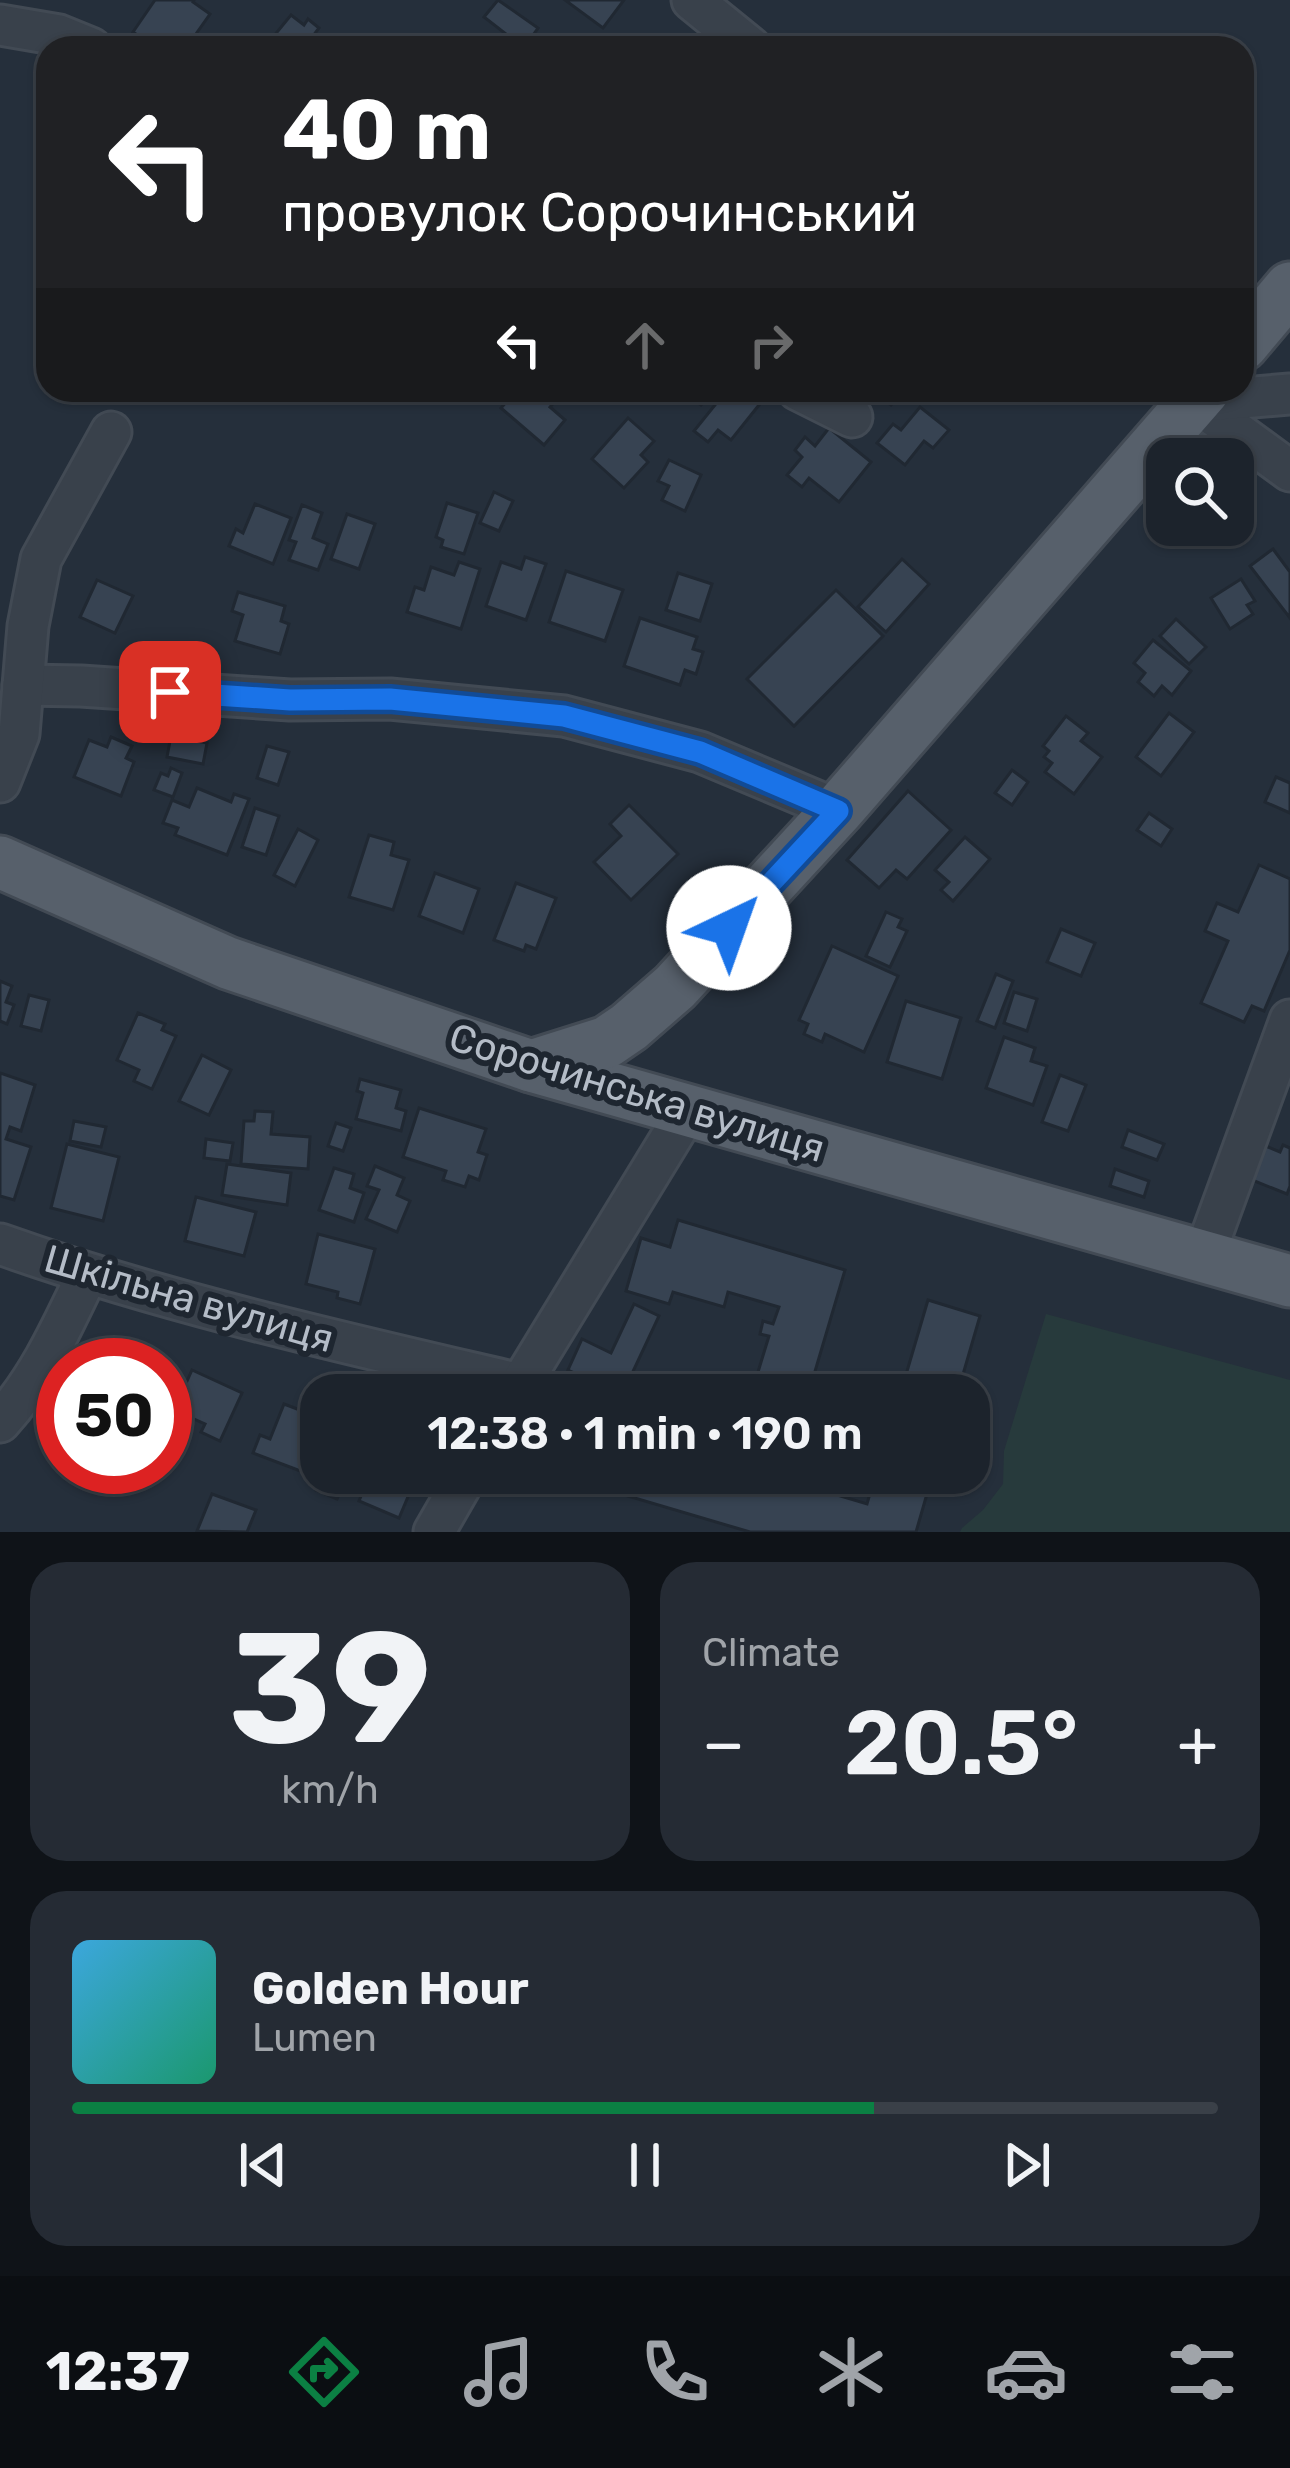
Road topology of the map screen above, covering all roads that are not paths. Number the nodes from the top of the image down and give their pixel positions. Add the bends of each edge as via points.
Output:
1 (692, 0) edge
2 (0, 25) edge
3 (61, 36) edge
4 (736, 36) edge
5 (1290, 288) edge
6 (1254, 331) edge
7 (1254, 394) edge
8 (1290, 394) edge
9 (822, 402) edge
10 (1185, 402) edge
11 (1202, 402) edge
12 (852, 417) dead end
13 (111, 432) dead end
14 (1290, 471) edge
15 (23, 685) junction
16 (0, 782) edge
17 (838, 811) junction
18 (0, 862) edge
19 (675, 987) junction
20 (1290, 1020) edge
21 (531, 1066) junction
22 (688, 1110) junction
23 (0, 1244) edge
24 (1204, 1256) junction
25 (87, 1275) junction
26 (1290, 1281) edge
27 (457, 1374) edge
28 (527, 1374) edge
29 (0, 1422) edge
30 (456, 1494) edge
31 (434, 1532) edge

1 - 4 street
2 - 3 street
5 - 6 main road
7 - 8 street
9 - 12 street
10 - 17 main road
11 - 14 street
13 - 15 street via 41,559
15 - 16 street via 20,734
15 - 17 street via 390,699 564,716 700,752
17 - 19 main road
18 - 21 main road, Сорочинська вулиця via 228,963
19 - 21 main road via 607,1042
19 - 22 main road via 651,1058
20 - 24 street
21 - 22 main road, Сорочинська вулиця
22 - 24 main road, Сорочинська вулиця
22 - 28 street
23 - 25 street, Шкільна вулиця
24 - 26 main road, Сорочинська вулиця
25 - 27 street, Шкільна вулиця
25 - 29 street via 49,1355
30 - 31 street

